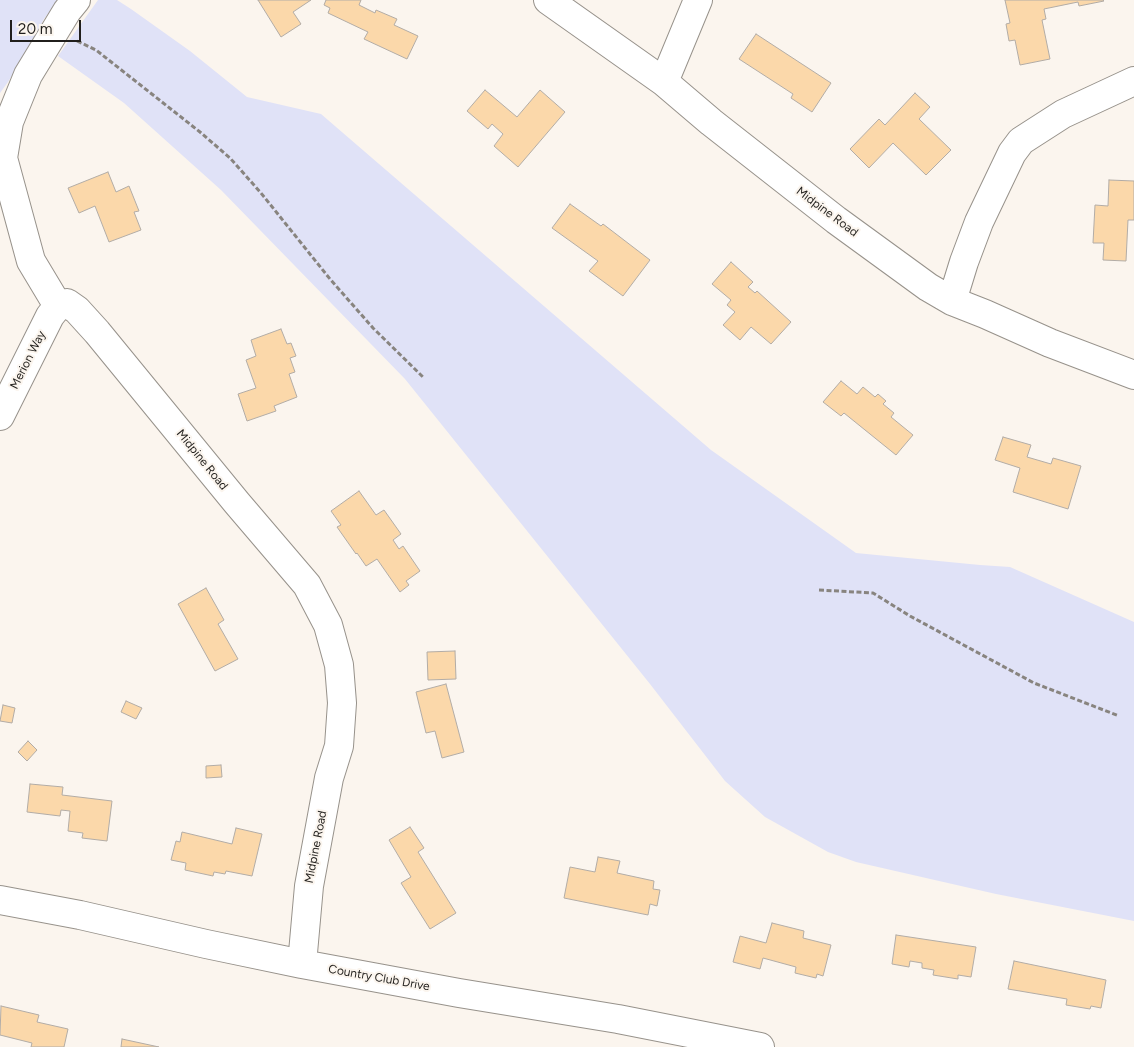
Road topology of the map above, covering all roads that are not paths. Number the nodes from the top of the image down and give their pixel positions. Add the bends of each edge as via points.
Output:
1 (76, 0) edge
2 (548, 0) edge
3 (698, 0) edge
4 (1134, 81) edge
5 (664, 82) junction
6 (952, 301) junction
7 (58, 306) junction
8 (1134, 375) edge
9 (0, 416) edge
10 (0, 900) edge
11 (302, 964) junction
12 (760, 1047) edge

1 - 7 street via 28,75 9,122 3,158 30,261
2 - 5 street, Midpine Road
3 - 5 street
4 - 6 street via 1063,114 1021,141 979,222
5 - 6 street, Midpine Road via 836,220
6 - 8 street, Midpine Road
7 - 9 street, Merion Way
7 - 11 street, Midpine Road via 67,303 97,332 307,585 328,625 339,665 342,703 339,746 329,778 309,886
10 - 11 street, Country Club Drive
11 - 12 street, Country Club Drive

